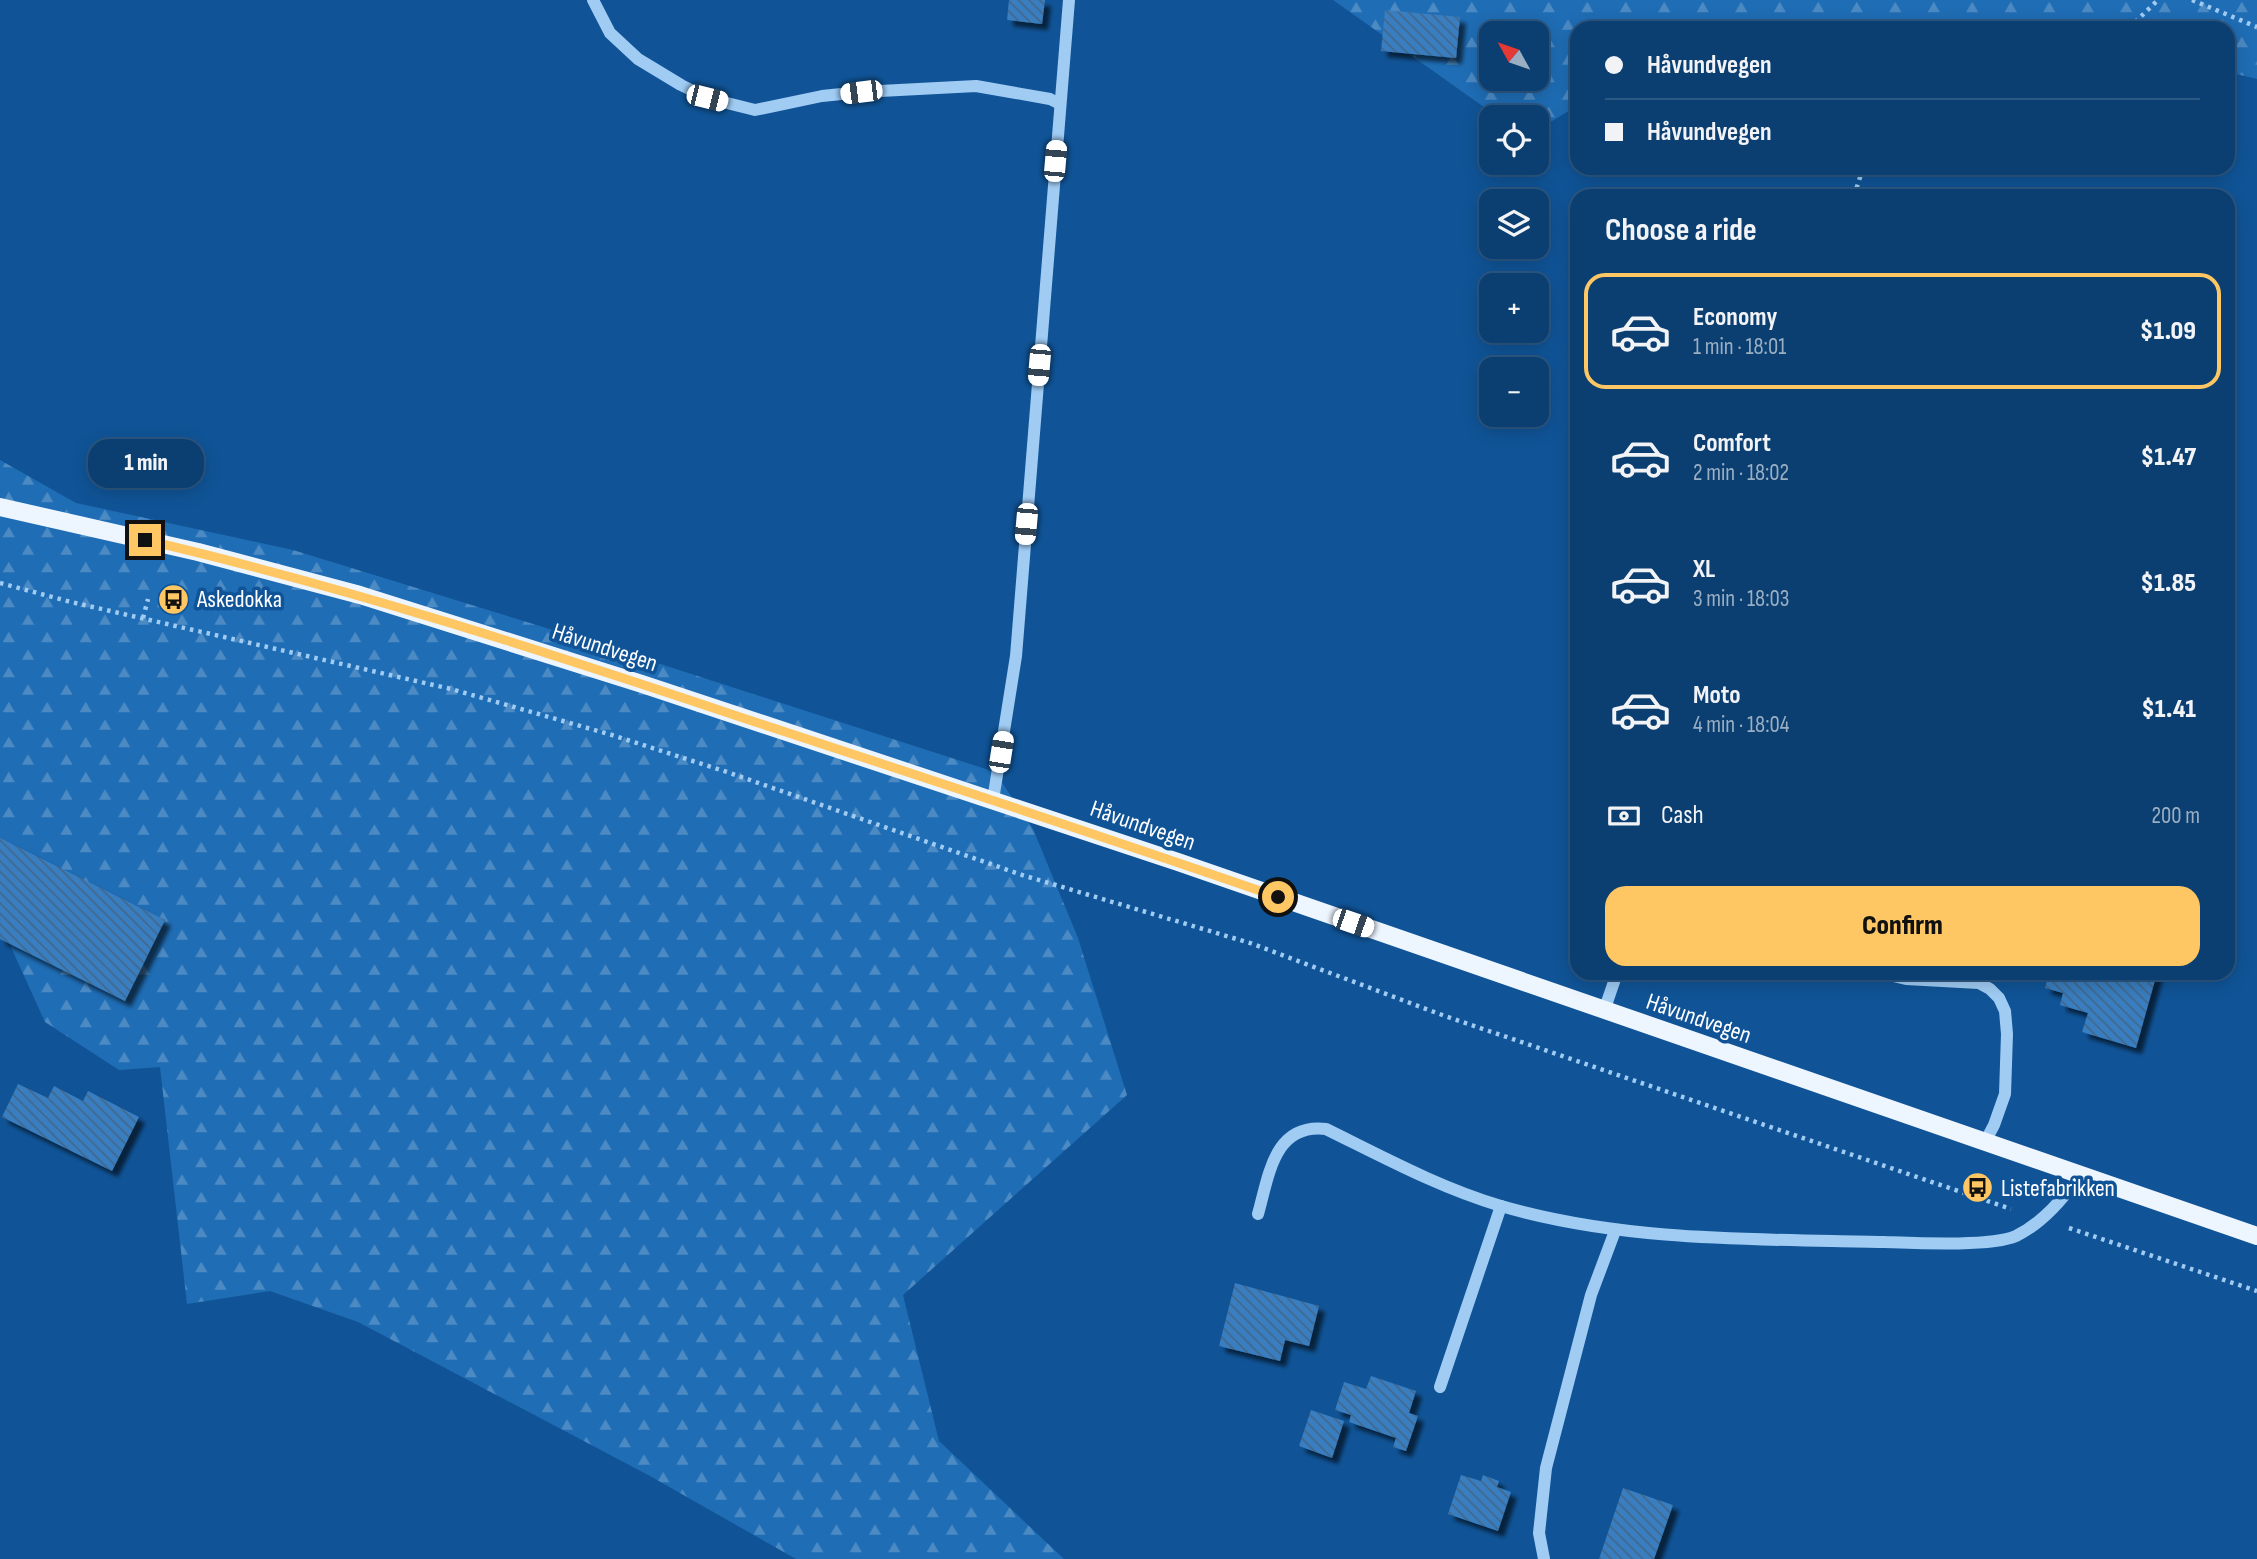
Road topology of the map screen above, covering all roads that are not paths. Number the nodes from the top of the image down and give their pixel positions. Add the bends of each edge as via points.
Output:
1 (593, 0) edge
2 (1069, 0) edge
3 (1060, 104) junction
4 (0, 507) edge
5 (993, 800) junction
6 (1615, 980) edge
7 (1924, 980) edge
8 (1604, 1012) junction
9 (1985, 1142) junction
10 (2081, 1175) junction
11 (1500, 1206) junction
12 (1258, 1214) dead end
13 (1615, 1231) junction
14 (2257, 1236) edge
15 (1440, 1387) dead end
16 (1544, 1559) edge

1 - 3 street via 610,33 638,59 707,98 755,110 861,92 976,86
2 - 3 street
3 - 5 street via 1016,656
4 - 5 main road, Håvundvegen via 360,595
5 - 8 main road, Håvundvegen
6 - 8 street
7 - 9 street via 1979,983 1999,998 2005,1011 2005,1094
8 - 9 main road, Håvundvegen
9 - 10 main road, Håvundvegen
10 - 13 street via 2057,1207 1999,1241 1754,1240
10 - 14 main road, Håvundvegen
11 - 12 street via 1436,1182 1326,1129 1311,1128 1287,1138 1272,1161
11 - 13 street
11 - 15 street
13 - 16 street via 1591,1295 1546,1468 1539,1533

